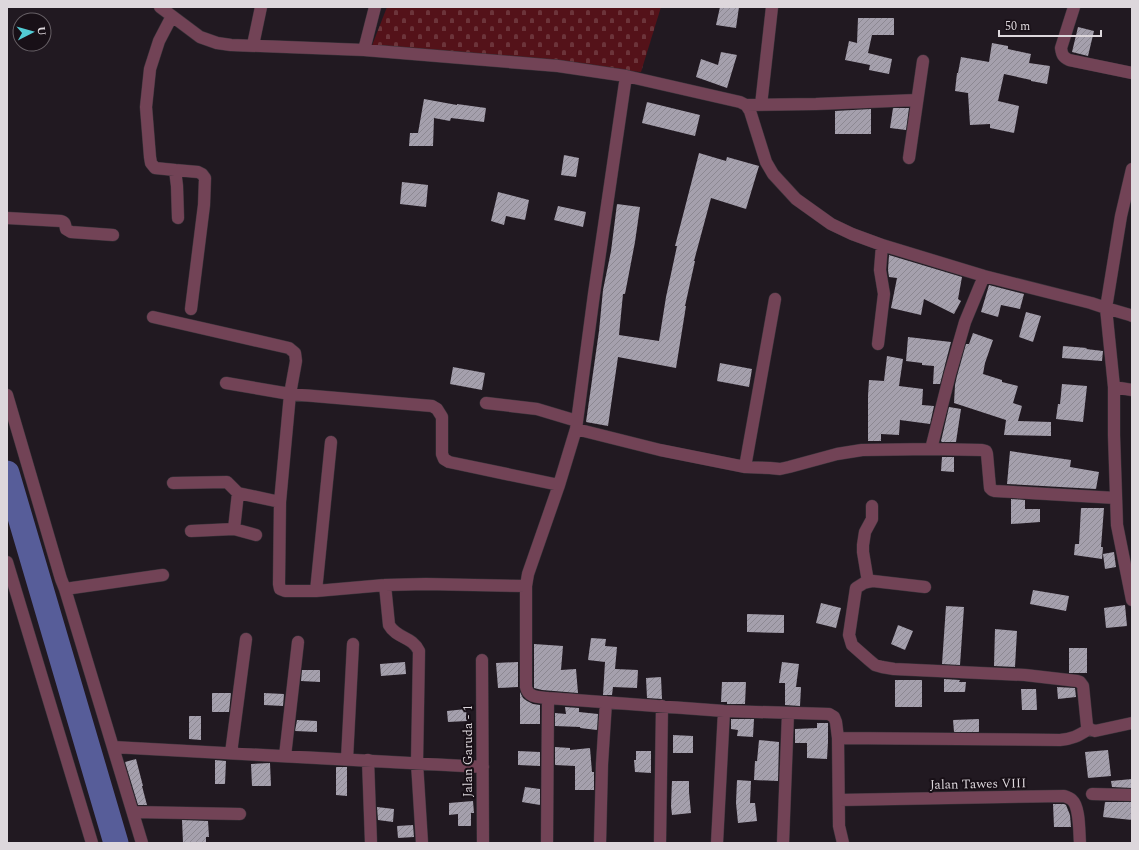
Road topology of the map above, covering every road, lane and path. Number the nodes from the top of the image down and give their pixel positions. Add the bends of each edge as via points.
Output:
1 (160, 7) edge
2 (262, 7) edge
3 (375, 7) edge
4 (772, 7) edge
5 (1074, 7) edge
6 (172, 16) junction
7 (253, 45) junction
8 (364, 50) junction
9 (923, 61) dead end
10 (1132, 73) edge
11 (626, 76) junction
12 (918, 100) junction
13 (746, 105) junction
14 (761, 105) junction
15 (909, 158) dead end
16 (1132, 169) edge
17 (175, 170) junction
18 (7, 218) edge
19 (178, 218) dead end
20 (113, 234) dead end
21 (882, 245) junction
22 (984, 276) junction
23 (775, 299) dead end
24 (1106, 308) junction
25 (191, 309) dead end
26 (1131, 315) edge
27 (153, 317) dead end
28 (878, 344) dead end
29 (226, 383) dead end
30 (1114, 387) junction
31 (1132, 390) edge
32 (290, 394) junction
33 (7, 395) edge
34 (486, 403) dead end
35 (576, 425) junction
36 (13, 436) edge
37 (331, 442) dead end
38 (932, 449) junction
39 (745, 467) junction
40 (173, 483) dead end
41 (559, 485) junction
42 (238, 493) junction
43 (1116, 498) junction
44 (280, 502) junction
45 (872, 506) dead end
46 (234, 529) junction
47 (191, 531) dead end
48 (256, 535) dead end
49 (1128, 561) edge
50 (7, 562) edge
51 (162, 575) dead end
52 (868, 582) junction
53 (385, 585) junction
54 (526, 586) junction
55 (925, 587) dead end
56 (65, 589) junction
57 (316, 591) junction
58 (1132, 600) edge
59 (246, 639) dead end
60 (298, 642) dead end
61 (353, 644) dead end
62 (482, 660) dead end
63 (548, 698) junction
64 (606, 702) junction
65 (662, 706) junction
66 (724, 710) junction
67 (788, 713) junction
68 (1132, 723) edge
69 (1089, 729) junction
70 (838, 738) junction
71 (113, 747) junction
72 (231, 753) junction
73 (285, 756) junction
74 (347, 759) junction
75 (368, 760) junction
76 (417, 763) junction
77 (482, 767) junction
78 (1092, 794) dead end
79 (1132, 795) edge
80 (839, 800) junction
81 (133, 812) junction
82 (240, 814) dead end
83 (92, 843) edge
84 (142, 843) edge
85 (370, 843) edge
86 (422, 843) edge
87 (483, 843) edge
88 (547, 843) edge
89 (600, 843) edge
90 (660, 843) edge
91 (717, 843) edge
92 (783, 843) edge
93 (843, 843) edge
94 (1080, 843) edge

1 - 6 street
2 - 7 street
3 - 8 street
4 - 14 street
5 - 10 street via 1061,48 1063,57
6 - 7 street via 207,40
6 - 17 street via 159,41 150,69 146,107 151,163 155,168
7 - 8 street
8 - 11 street via 558,66
9 - 12 street
11 - 13 street
11 - 35 street
12 - 14 street
12 - 15 street
13 - 14 street
13 - 21 street via 772,174 796,199 832,224
16 - 24 street via 1121,216
17 - 19 street
17 - 25 street via 198,172 205,178
18 - 20 street via 60,220 71,232
21 - 22 street
21 - 28 street via 880,270 884,294
22 - 24 street
22 - 38 street via 965,322
23 - 39 street
24 - 26 street
24 - 30 street
27 - 32 street via 289,348 295,353 296,361
29 - 32 street
30 - 31 street
30 - 43 street
32 - 41 street via 432,406 442,417 444,459
32 - 44 street
33 - 36 street
34 - 35 street via 537,409
35 - 39 street via 660,450
35 - 41 street
36 - 56 street
37 - 57 street
38 - 39 street via 850,451 780,469
38 - 43 street via 986,451 990,488 995,492
40 - 42 street via 227,482
41 - 54 street
42 - 44 street
42 - 46 street
43 - 49 street via 1117,525
44 - 57 street via 280,589
45 - 52 street via 872,519 865,532 863,545
46 - 47 street
46 - 48 street
49 - 58 street
50 - 83 street
51 - 56 street
52 - 55 street
52 - 69 street via 856,588 849,635 852,645 875,665 894,669 1025,675 1077,681 1083,686
53 - 54 street
53 - 57 street
53 - 76 street via 389,625 396,634 412,642 419,651
54 - 63 street via 526,692
56 - 71 street
59 - 72 street
60 - 73 street
61 - 74 street
62 - 77 street, Jalan Garuda - 1
63 - 64 street
63 - 88 street
64 - 65 street
64 - 89 street
65 - 66 street
65 - 90 street
66 - 67 street
66 - 91 street
67 - 70 street via 829,714 836,722
67 - 92 street
68 - 69 street via 1095,731
69 - 70 street via 1068,740
70 - 80 street
71 - 72 street
71 - 81 street
72 - 73 street
73 - 74 street
74 - 75 street
75 - 76 street
75 - 85 street
76 - 77 street
76 - 86 street
77 - 87 street, Jalan Garuda - 1
78 - 79 street
80 - 93 street via 839,826
80 - 94 street, Jalan Tawes VIII via 1064,796 1073,800 1077,807
81 - 82 street
81 - 84 street

